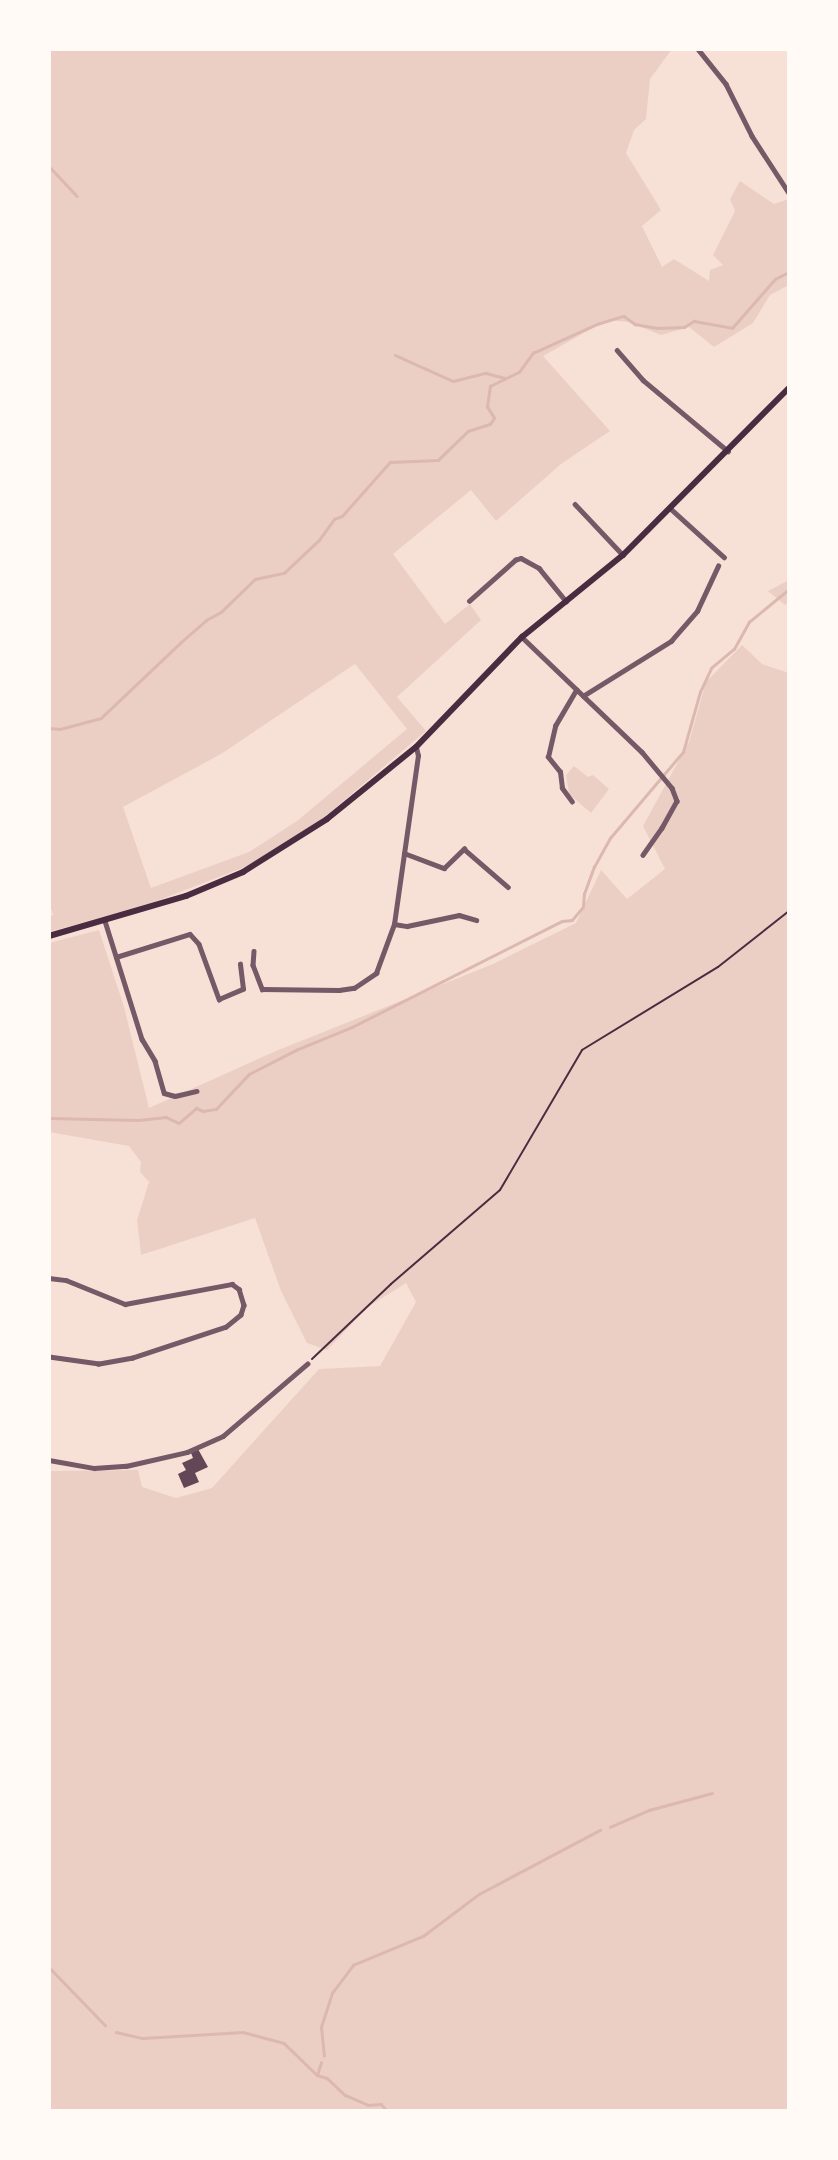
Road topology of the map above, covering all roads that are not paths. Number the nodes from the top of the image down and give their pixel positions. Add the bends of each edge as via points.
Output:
1 (698, 49) edge
2 (789, 193) edge
3 (617, 350) dead end
4 (789, 388) edge
5 (729, 452) junction
6 (575, 504) dead end
7 (670, 507) junction
8 (623, 555) junction
9 (724, 557) dead end
10 (718, 566) dead end
11 (468, 601) dead end
12 (567, 602) junction
13 (522, 636) junction
14 (576, 690) junction
15 (583, 696) junction
16 (416, 747) junction
17 (572, 802) dead end
18 (404, 853) junction
19 (643, 855) dead end
20 (508, 887) dead end
21 (476, 920) dead end
22 (105, 921) junction
23 (394, 925) junction
24 (49, 936) edge
25 (254, 951) dead end
26 (116, 957) junction
27 (240, 964) dead end
28 (195, 1091) dead end
29 (49, 1278) edge
30 (49, 1357) edge
31 (307, 1364) road end
32 (49, 1460) edge

1 - 2 street via 726,84 752,136
3 - 5 street via 643,380
4 - 5 main road
5 - 7 main road
6 - 8 street
7 - 8 main road
7 - 9 street
8 - 12 main road
10 - 15 street via 697,611 671,641
11 - 12 street via 515,559 522,558 539,568
12 - 13 main road
13 - 14 street
13 - 16 main road
14 - 15 street
14 - 17 street via 555,726 548,757 560,772 562,788
15 - 19 street via 661,771 677,801
16 - 18 street
16 - 22 main road via 327,819 243,872 186,896
18 - 20 street via 444,869 464,849
18 - 23 street
21 - 23 street via 458,915
22 - 24 main road
22 - 26 street
23 - 25 street via 376,973 354,988 262,989 253,965
26 - 27 street via 190,934 199,944 219,999 243,989
26 - 28 street via 164,1093 175,1096
29 - 30 street via 66,1280 124,1304 233,1284 244,1305 241,1315 226,1327 132,1358 99,1364
31 - 32 street via 223,1436 187,1452 94,1468

